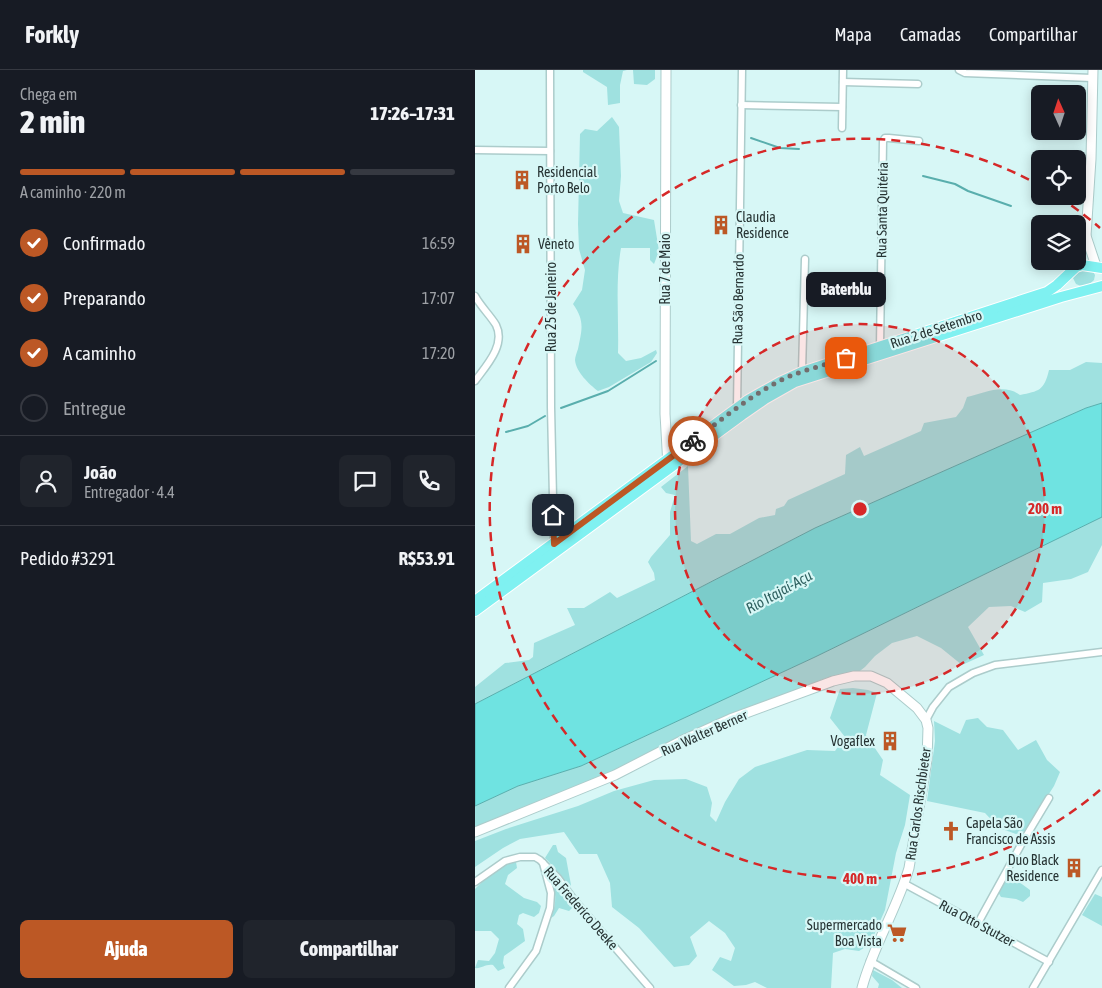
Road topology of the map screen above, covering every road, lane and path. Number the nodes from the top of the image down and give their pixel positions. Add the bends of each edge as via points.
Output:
1 (550, 70) edge
2 (666, 70) edge
3 (742, 70) edge
4 (843, 70) edge
5 (959, 70) edge
6 (1093, 74) edge
7 (843, 82) junction
8 (918, 84) dead end
9 (741, 105) junction
10 (842, 107) junction
11 (843, 128) dead end
12 (919, 141) dead end
13 (475, 150) edge
14 (550, 151) junction
15 (1086, 236) joint
16 (805, 259) dead end
17 (1099, 267) edge
18 (1071, 270) edge
19 (1069, 273) junction
20 (1099, 287) edge
21 (1076, 293) junction
22 (475, 296) edge
23 (880, 347) junction
24 (802, 372) junction
25 (475, 381) edge
26 (737, 408) junction
27 (668, 464) junction
28 (554, 544) junction
29 (475, 602) edge
30 (475, 611) edge
31 (1102, 652) edge
32 (926, 720) junction
33 (1049, 798) dead end
34 (475, 832) edge
35 (542, 862) junction
36 (1102, 870) edge
37 (475, 882) edge
38 (905, 884) junction
39 (979, 923) junction
40 (870, 961) junction
41 (1049, 962) junction
42 (509, 988) edge
43 (650, 988) edge
44 (862, 988) edge
45 (916, 988) edge
46 (1033, 988) edge

1 - 14 street, Rua 25 de Janeiro
2 - 27 street, Rua 7 de Maio via 665,395
3 - 9 street, Rua São Bernardo
4 - 7 street
5 - 6 street via 965,73
6 - 15 street
7 - 8 street
7 - 10 street
9 - 10 street
9 - 26 street, Rua São Bernardo
10 - 11 street
12 - 23 street, Rua Santa Quitéria via 885,138 883,141
13 - 14 street
14 - 28 street, Rua 25 de Janeiro
15 - 17 street
16 - 24 street
17 - 19 main road, Rua 2 de Setembro via 1082,265
17 - 20 main road
18 - 19 street
19 - 21 main road via 1068,283
19 - 23 main road, Rua 2 de Setembro via 1047,292
20 - 21 main road, Rua 2 de Setembro
21 - 27 main road, Rua 2 de Setembro via 795,382
22 - 25 street via 496,326 499,338 495,351
23 - 24 main road, Rua 2 de Setembro
24 - 26 main road, Rua 2 de Setembro via 773,385
26 - 27 main road, Rua 2 de Setembro
27 - 28 main road, Rua 2 de Setembro
27 - 30 main road, Rua 2 de Setembro
28 - 29 main road, Rua 2 de Setembro
31 - 32 street via 995,665 973,673 949,687
32 - 34 street, Rua Walter Berner via 907,699 887,683 871,676 833,681 730,719 615,775
32 - 38 street, Rua Carlos Rischbieter via 927,760
33 - 39 street
35 - 37 street, Rua Frederico Deeke via 535,857 505,861
35 - 42 street via 551,894 550,908 536,951
35 - 43 street, Rua Frederico Deeke
36 - 41 street
38 - 39 street, Rua Otto Stutzer
38 - 40 street, Rua Carlos Rischbieter
39 - 41 street, Rua Otto Stutzer
40 - 44 street, Rua Carlos Rischbieter
40 - 45 street
41 - 46 street

